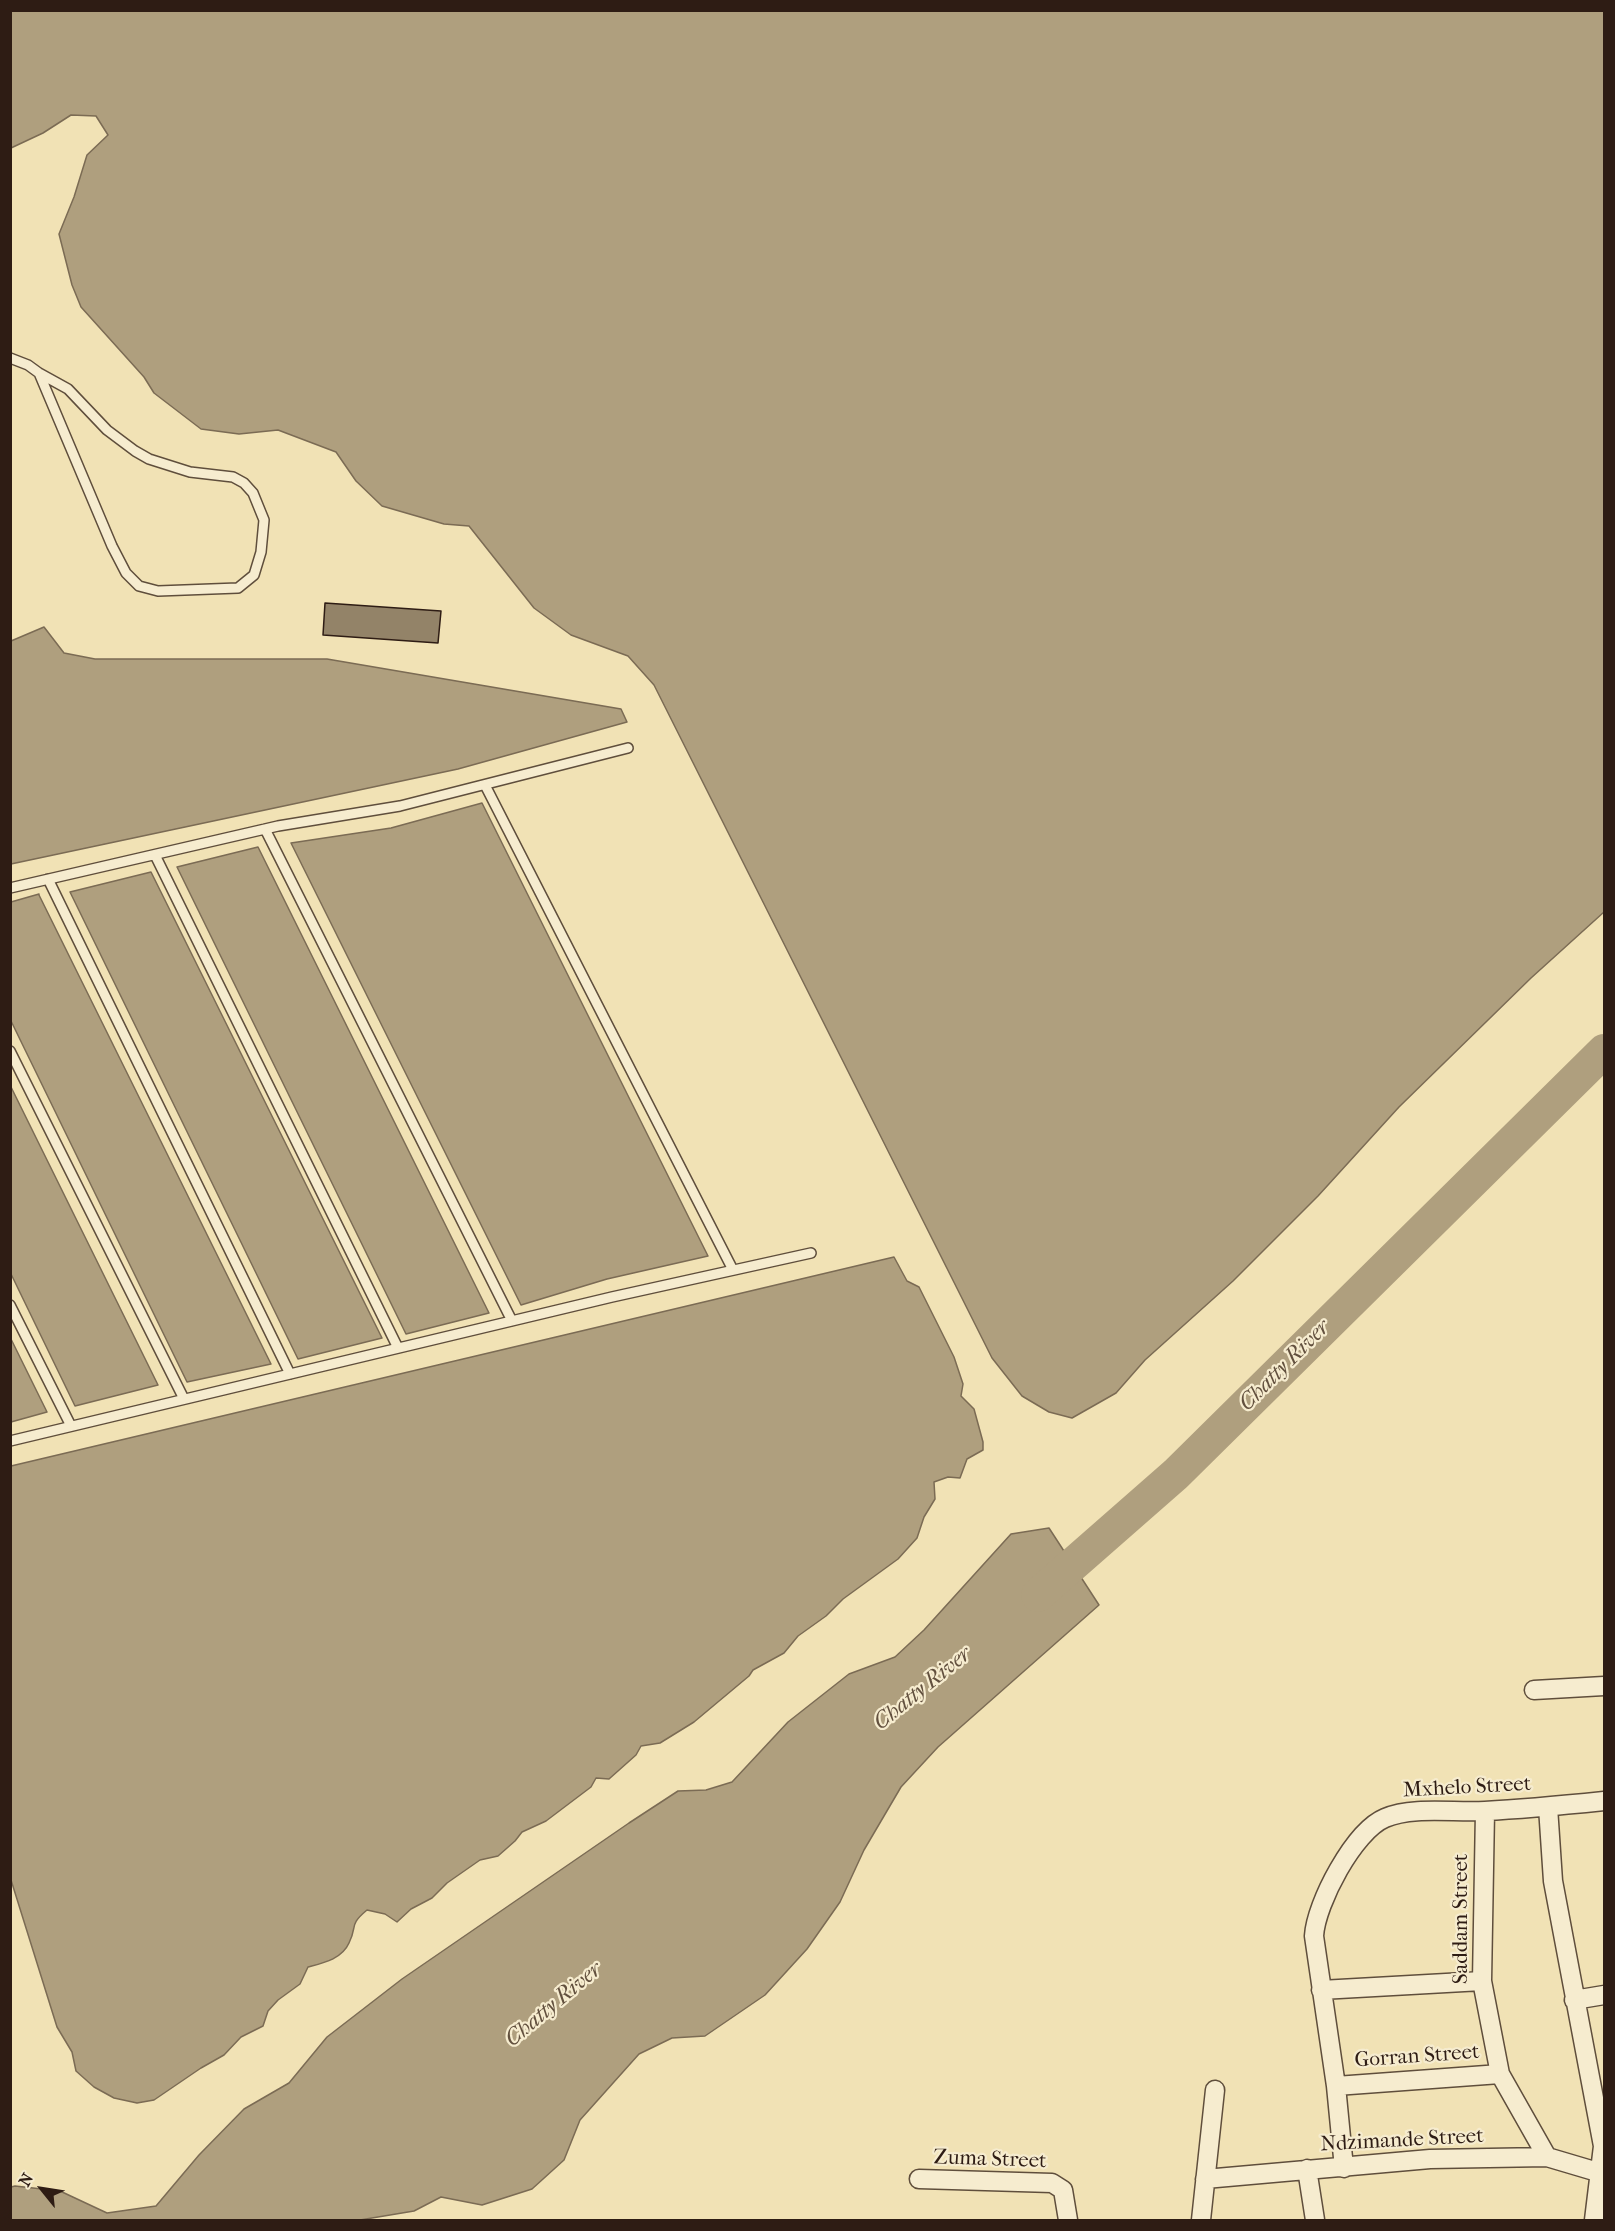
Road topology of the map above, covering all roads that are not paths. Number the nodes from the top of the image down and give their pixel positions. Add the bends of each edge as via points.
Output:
1 (10, 358) edge
2 (39, 373) junction
3 (628, 748) dead end
4 (485, 785) junction
5 (266, 829) junction
6 (155, 855) junction
7 (48, 879) junction
8 (10, 888) edge
9 (10, 1051) edge
10 (811, 1252) dead end
11 (733, 1270) junction
12 (10, 1305) edge
13 (512, 1321) junction
14 (398, 1348) junction
15 (290, 1374) junction
16 (184, 1399) junction
17 (71, 1426) junction
18 (10, 1441) edge
19 (1605, 1686) edge
20 (1534, 1690) dead end
21 (1605, 1800) edge
22 (1548, 1806) junction
23 (1485, 1811) junction
24 (1482, 1981) junction
25 (1321, 1990) junction
26 (1605, 1995) edge
27 (1574, 2000) junction
28 (1500, 2074) junction
29 (1336, 2086) junction
30 (1215, 2090) dead end
31 (1599, 2095) edge
32 (1547, 2157) junction
33 (1344, 2168) junction
34 (1306, 2169) junction
35 (1601, 2173) junction
36 (919, 2179) dead end
37 (1205, 2179) junction
38 (1068, 2220) edge
39 (1201, 2220) edge
40 (1315, 2220) edge
41 (1594, 2220) edge

1 - 2 lane
2 - 2 lane via 68,389 107,430 135,451 174,468 233,477 244,483 253,493 264,520 260,561 254,575 238,588 158,591 139,586 126,573 112,546
3 - 4 lane
4 - 5 lane via 400,806
4 - 11 lane
5 - 6 lane
5 - 13 lane
6 - 7 lane
6 - 14 lane
7 - 8 lane
7 - 15 lane
9 - 16 lane
10 - 11 lane
11 - 13 lane
12 - 17 lane
13 - 14 lane
14 - 15 lane
15 - 16 lane
16 - 17 lane
17 - 18 lane
19 - 20 street
21 - 22 street, Mxhelo Street
22 - 23 street, Mxhelo Street
22 - 27 street via 1553,1881
23 - 24 street, Saddam Street
23 - 25 street, Mxhelo Street via 1403,1813 1376,1822 1368,1830 1330,1883 1317,1912 1314,1936
24 - 25 street
24 - 28 street, Saddam Street
25 - 29 street, Mxhelo Street
26 - 27 street
27 - 31 street
28 - 29 street, Gorran Street
28 - 32 street, Saddam Street
29 - 33 street, Mxhelo Street
30 - 37 street
31 - 35 street
32 - 33 street, Ndzimande Street via 1430,2159
32 - 35 street, Ndzimande Street
33 - 34 street, Ndzimande Street
34 - 37 street, Ndzimande Street
34 - 40 street
35 - 41 street
36 - 38 street, Zuma Street via 1052,2183 1063,2190
37 - 39 street

